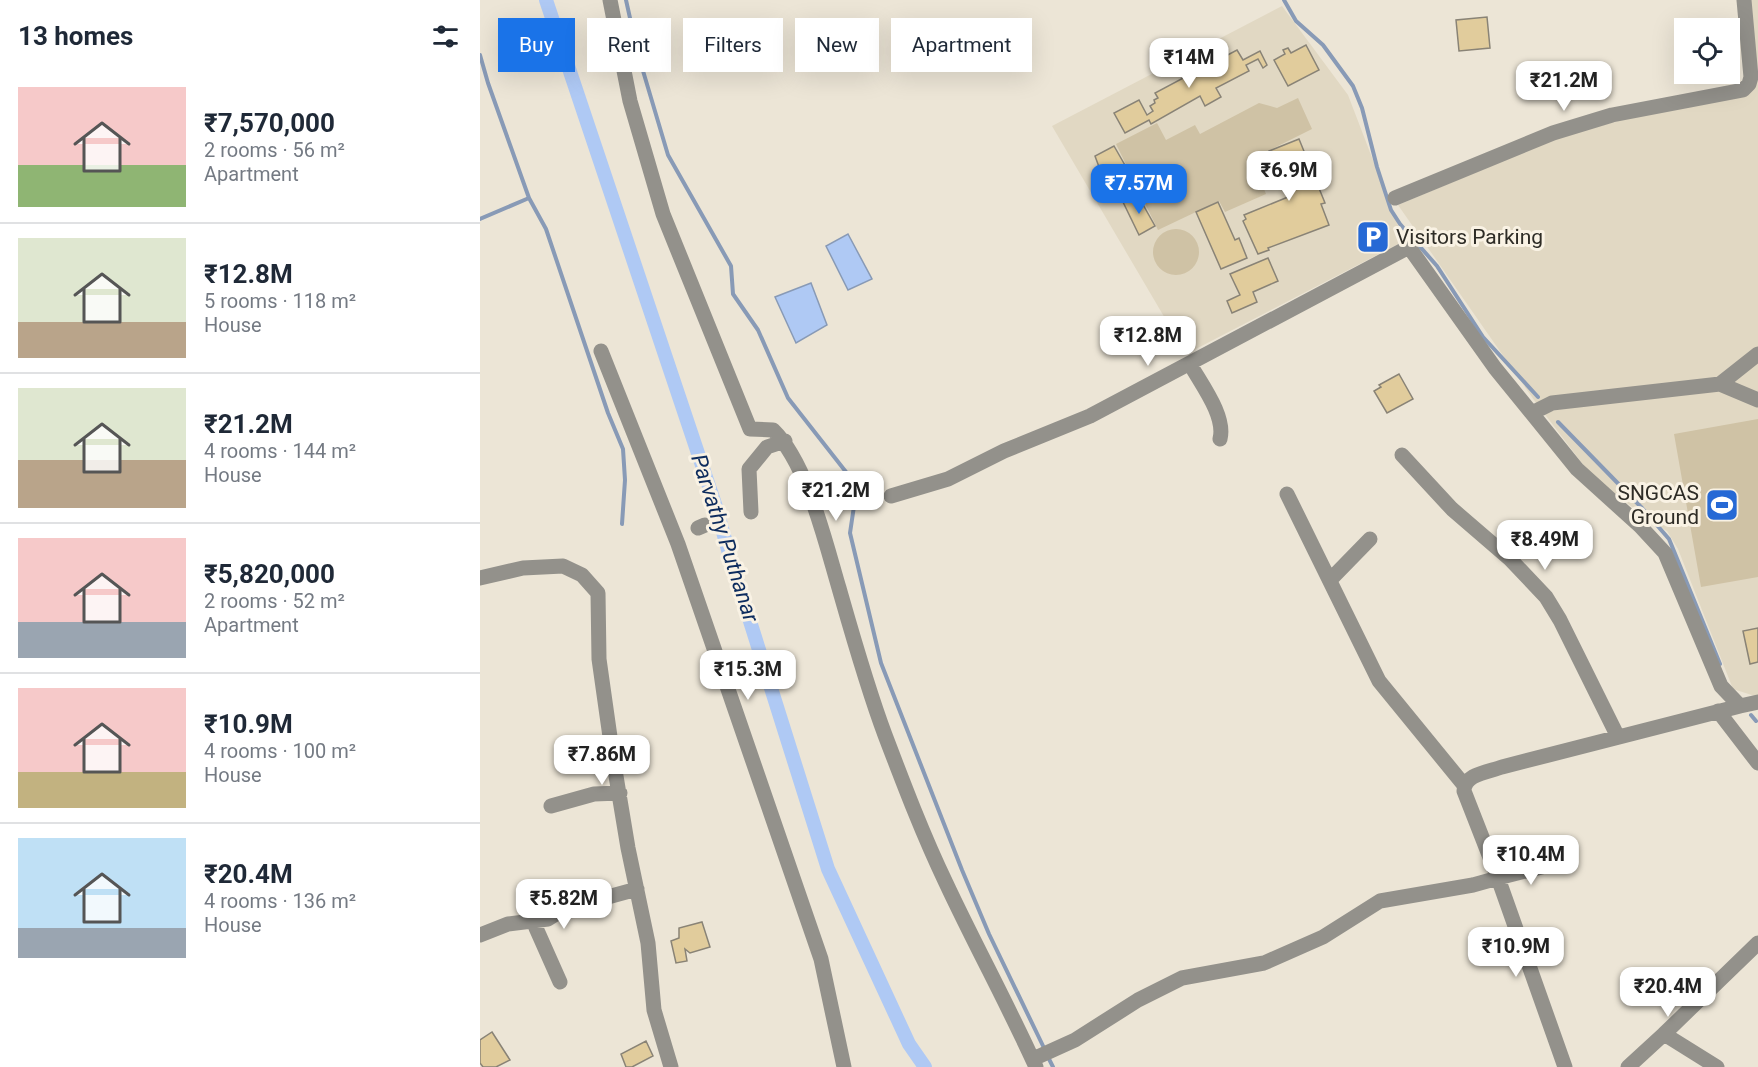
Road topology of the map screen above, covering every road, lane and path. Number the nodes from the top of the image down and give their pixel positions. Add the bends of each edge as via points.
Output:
1 (610, 0) edge
2 (1744, 0) edge
3 (1395, 198) dead end
4 (601, 351) dead end
5 (1758, 354) edge
6 (1190, 364) junction
7 (1720, 384) junction
8 (1758, 400) edge
9 (1532, 413) junction
10 (1220, 439) dead end
11 (785, 441) junction
12 (1402, 455) dead end
13 (1287, 494) dead end
14 (891, 496) dead end
15 (751, 513) dead end
16 (1370, 539) dead end
17 (480, 578) edge
18 (1330, 580) junction
19 (1758, 702) edge
20 (1740, 706) junction
21 (1718, 711) junction
22 (1618, 737) junction
23 (1758, 763) edge
24 (1464, 785) junction
25 (620, 793) junction
26 (551, 806) dead end
27 (1557, 863) dead end
28 (1498, 878) junction
29 (637, 889) junction
30 (534, 920) junction
31 (480, 935) edge
32 (1758, 943) edge
33 (560, 982) dead end
34 (1664, 1034) junction
35 (1035, 1063) edge
36 (671, 1067) edge
37 (844, 1067) edge
38 (1565, 1067) edge
39 (1628, 1067) edge
40 (1718, 1067) edge

1 - 11 street via 630,100 663,214 750,429 773,430
2 - 3 street via 1751,77 1743,90 1612,116 1553,133
4 - 37 street via 678,544 820,958
5 - 7 street
6 - 9 street via 1409,247
6 - 10 street via 1219,416
6 - 14 street via 1090,416 948,479
7 - 8 street
7 - 9 street via 1552,404
9 - 20 street via 1577,470 1665,553 1721,686
11 - 15 street via 767,447 749,469
11 - 35 street via 801,472 825,540 889,745 946,882
12 - 22 street via 1546,597
13 - 18 street
16 - 18 street
17 - 25 street via 523,568 564,566 582,575 598,593 599,659
18 - 24 street via 1379,681
19 - 20 street
20 - 21 street
21 - 22 street
21 - 23 street
22 - 24 street via 1502,767 1470,778
24 - 28 street
25 - 26 street via 594,794
25 - 29 street
27 - 28 street
28 - 35 street via 1380,901 1323,937 1264,963 1182,978
28 - 38 street
29 - 30 street via 564,909 548,919
29 - 36 street via 648,943 654,1010
30 - 31 street via 508,924
30 - 33 street
32 - 34 street
34 - 39 street
34 - 40 street

